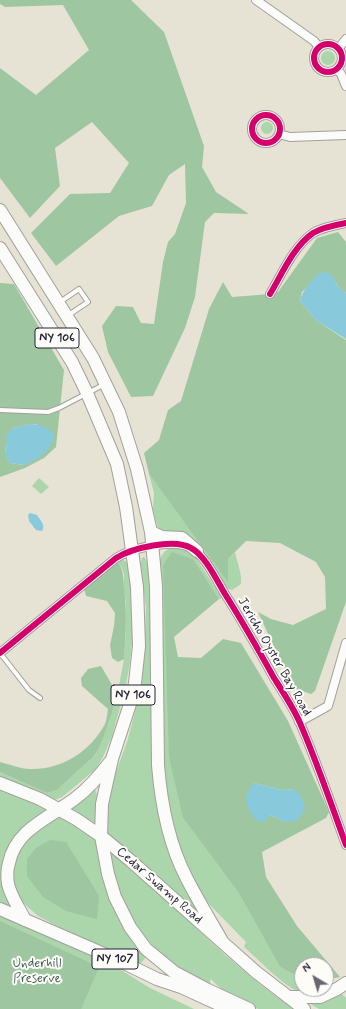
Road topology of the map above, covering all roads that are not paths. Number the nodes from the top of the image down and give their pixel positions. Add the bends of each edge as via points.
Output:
1 (256, 0) edge
2 (346, 39) edge
3 (319, 47) junction
4 (339, 48) junction
5 (337, 69) junction
6 (346, 86) edge
7 (279, 134) dead end
8 (346, 135) edge
9 (0, 210) edge
10 (346, 223) edge
11 (0, 248) edge
12 (40, 273) junction
13 (24, 285) junction
14 (270, 294) dead end
15 (59, 303) junction
16 (67, 316) junction
17 (106, 384) junction
18 (87, 393) junction
19 (0, 410) edge
20 (151, 532) junction
21 (153, 546) junction
22 (132, 551) junction
23 (197, 551) junction
24 (346, 643) edge
25 (0, 653) edge
26 (40, 698) dead end
27 (299, 722) junction
28 (112, 759) junction
29 (0, 783) edge
30 (58, 810) junction
31 (101, 836) junction
32 (346, 845) edge
33 (0, 909) edge
34 (25, 920) junction
35 (222, 941) junction
36 (346, 983) edge
37 (288, 997) junction
38 (229, 1009) edge
39 (249, 1009) edge
40 (304, 1009) edge

1 - 3 street
2 - 4 street
3 - 4 street via 331,44
3 - 5 street via 313,58 316,66 323,72
4 - 5 street via 342,61
5 - 6 street
7 - 8 street via 290,137
9 - 12 main road, NY 106
10 - 14 street via 330,226 307,238 292,257
11 - 13 main road, NY 106
12 - 13 main road
12 - 15 main road, NY 106
13 - 18 main road, NY 106 via 72,362
15 - 16 main road, NY 106
15 - 16 lane via 80,290 88,302
16 - 17 main road, NY 106
17 - 18 lane
17 - 20 main road, NY 106 via 119,412 137,469
18 - 19 lane via 48,412
18 - 22 main road, NY 106 via 116,464 126,507
20 - 21 main road, NY 106
20 - 23 main road via 162,537 182,538
21 - 22 street
21 - 23 street via 181,544
21 - 35 main road, NY 106 via 160,794 166,822 185,877
22 - 25 street via 116,558
22 - 28 main road, NY 106 via 137,587 139,646 131,701
23 - 27 street, Jericho Oyster Bay Road via 243,623
24 - 27 street via 328,706
25 - 26 lane via 29,690
27 - 32 street, Jericho Oyster Bay Road
28 - 30 main road via 94,781
28 - 31 main road, NY 106 via 102,804
29 - 30 main road, Cedar Swamp Road via 40,799
30 - 31 main road, Cedar Swamp Road
30 - 34 main road via 25,833 10,855 8,883
31 - 35 main road, Cedar Swamp Road
31 - 39 main road, NY 106 via 115,898 130,927 146,949 174,972
33 - 34 main road, NY 107
34 - 38 main road, NY 107 via 157,980 181,987
35 - 37 main road, Cedar Swamp Road / NY 106
36 - 37 main road via 320,997
37 - 40 main road, Cedar Swamp Road / NY 106

